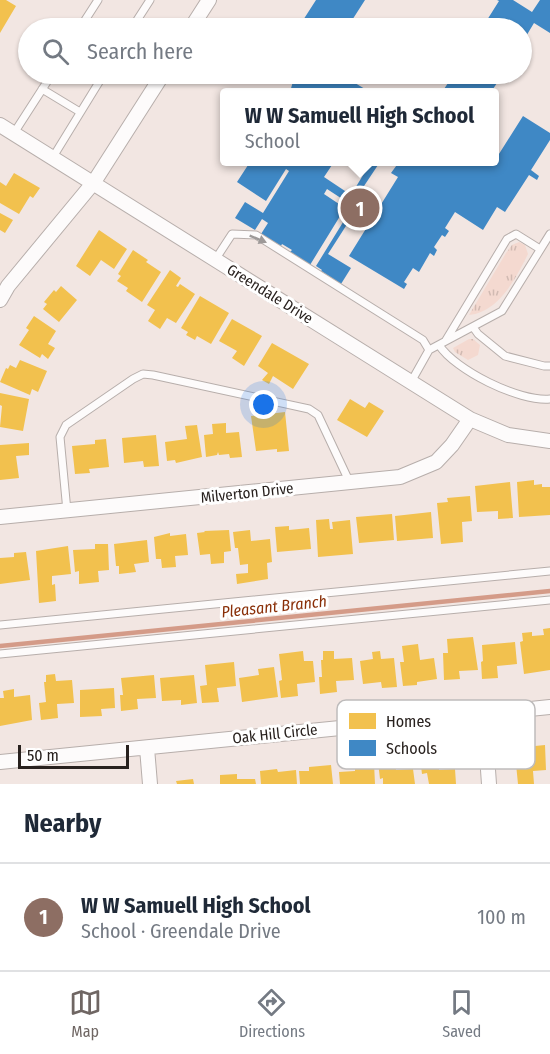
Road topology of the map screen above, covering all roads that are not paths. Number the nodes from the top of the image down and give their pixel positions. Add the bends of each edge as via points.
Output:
1 (98, 0) edge
2 (150, 0) edge
3 (209, 0) edge
4 (86, 18) edge
5 (138, 18) edge
6 (197, 18) edge
7 (45, 84) edge
8 (98, 84) edge
9 (157, 84) edge
10 (42, 89) junction
11 (80, 112) junction
12 (0, 124) edge
13 (14, 133) junction
14 (53, 157) junction
15 (94, 183) junction
16 (550, 234) edge
17 (540, 249) junction
18 (215, 260) junction
19 (0, 300) edge
20 (473, 327) junction
21 (442, 343) junction
22 (429, 350) junction
23 (550, 366) edge
24 (411, 382) junction
25 (550, 399) edge
26 (470, 419) junction
27 (550, 441) edge
28 (350, 483) junction
29 (67, 511) junction
30 (0, 517) edge
31 (550, 571) edge
32 (550, 600) edge
33 (0, 625) edge
34 (0, 654) edge
35 (550, 707) edge
36 (535, 708) edge
37 (337, 728) edge
38 (147, 747) junction
39 (0, 762) edge
40 (489, 769) edge
41 (150, 784) edge
42 (489, 784) edge

1 - 4 lane
2 - 5 lane
3 - 6 street
7 - 10 lane
8 - 11 lane
9 - 15 street
10 - 11 lane
10 - 13 lane
11 - 14 lane
12 - 13 street, Greendale Drive
13 - 14 street, Greendale Drive
14 - 15 street, Greendale Drive
15 - 18 street, Greendale Drive
15 - 19 street
16 - 17 lane
17 - 20 lane via 501,311
17 - 21 lane via 516,234 507,239
18 -> 22 lane via 232,234 256,235 423,340
18 - 24 street, Greendale Drive
20 - 21 lane
20 - 23 lane via 505,356
21 - 22 lane
21 - 25 lane via 446,356 498,388 538,400
22 - 24 lane
24 - 26 street, Greendale Drive
26 - 27 street, Greendale Drive via 508,435
26 - 28 street, Milverton Drive via 436,462 400,477
28 - 29 street, Milverton Drive
28 - 29 lane via 318,415 309,409 144,374 66,425 60,437
29 - 30 street, Milverton Drive
31 - 33 lane
32 - 34 lane
35 - 36 street, Oak Hill Circle
37 - 38 street, Oak Hill Circle
38 - 39 street, Oak Hill Circle
38 - 41 street
40 - 42 street

